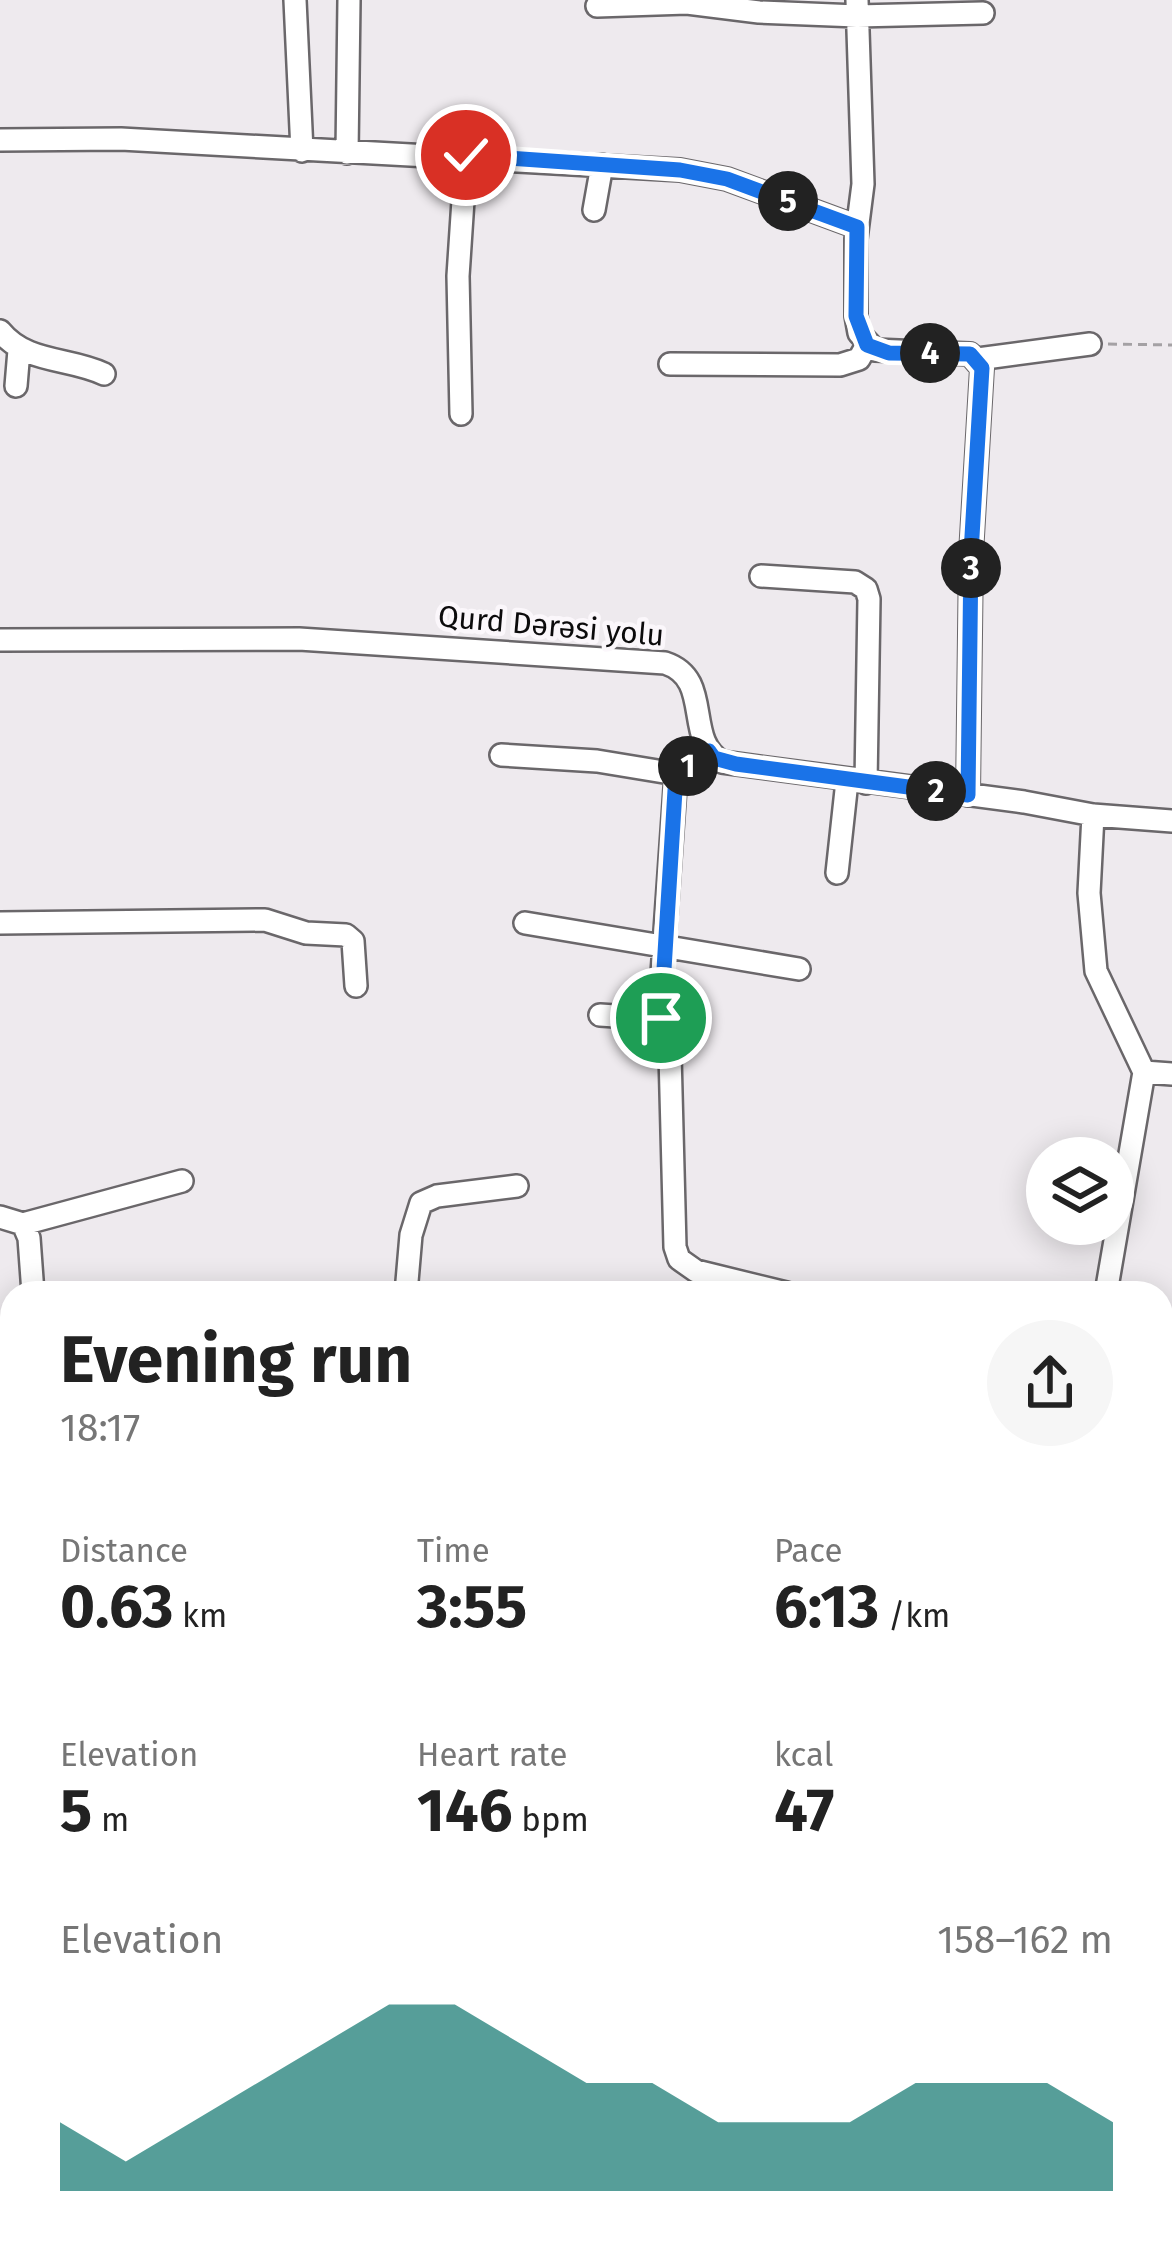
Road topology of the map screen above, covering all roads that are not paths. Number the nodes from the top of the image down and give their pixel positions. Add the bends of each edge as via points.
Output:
1 (295, 0) edge
2 (349, 0) edge
3 (597, 6) dead end
4 (857, 8) edge
5 (983, 13) dead end
6 (0, 140) edge
7 (302, 151) junction
8 (347, 153) junction
9 (466, 155) junction
10 (602, 164) junction
11 (594, 210) dead end
12 (857, 227) junction
13 (0, 331) edge
14 (1090, 344) road end
15 (867, 345) junction
16 (19, 350) junction
17 (978, 359) junction
18 (670, 364) dead end
19 (104, 374) dead end
20 (16, 386) dead end
21 (461, 413) dead end
22 (761, 576) dead end
23 (0, 640) edge
24 (709, 751) junction
25 (501, 755) dead end
26 (676, 774) junction
27 (857, 782) junction
28 (968, 795) junction
29 (1093, 815) junction
30 (1172, 821) edge
31 (838, 873) dead end
32 (0, 923) edge
33 (526, 923) dead end
34 (665, 944) junction
35 (799, 969) dead end
36 (356, 986) dead end
37 (600, 1015) dead end
38 (661, 1018) junction
39 (1144, 1072) junction
40 (1172, 1074) edge
41 (182, 1181) dead end
42 (517, 1186) dead end
43 (0, 1217) edge
44 (22, 1224) junction
45 (32, 1281) edge
46 (407, 1281) edge
47 (737, 1281) edge
48 (1108, 1281) edge

1 - 7 street
2 - 8 street
3 - 4 street
4 - 5 street
4 - 12 street
6 - 7 street via 68,136
7 - 8 street
8 - 9 street
9 - 10 street
9 - 21 street
10 - 11 street
10 - 12 street via 727,179
12 - 15 street via 856,316
13 - 16 street
14 - 17 street
15 - 17 street
15 - 18 street via 859,359 840,365
16 - 19 street
16 - 20 street
17 - 28 street
22 - 27 street via 866,589
23 - 24 street, Qurd Dərəsi yolu via 320,640 665,663 694,687
24 - 26 street
24 - 27 street via 722,761
25 - 26 street
26 - 34 street
27 - 28 street
27 - 31 street
28 - 29 street
29 - 30 street
29 - 39 street via 1096,971
32 - 36 street via 265,920 346,935
33 - 34 street
34 - 35 street
34 - 38 street
37 - 38 street
38 - 47 street via 670,1054 679,1259
39 - 40 street
39 - 48 street
41 - 44 street
42 - 46 street via 421,1203
43 - 44 street
44 - 45 street

